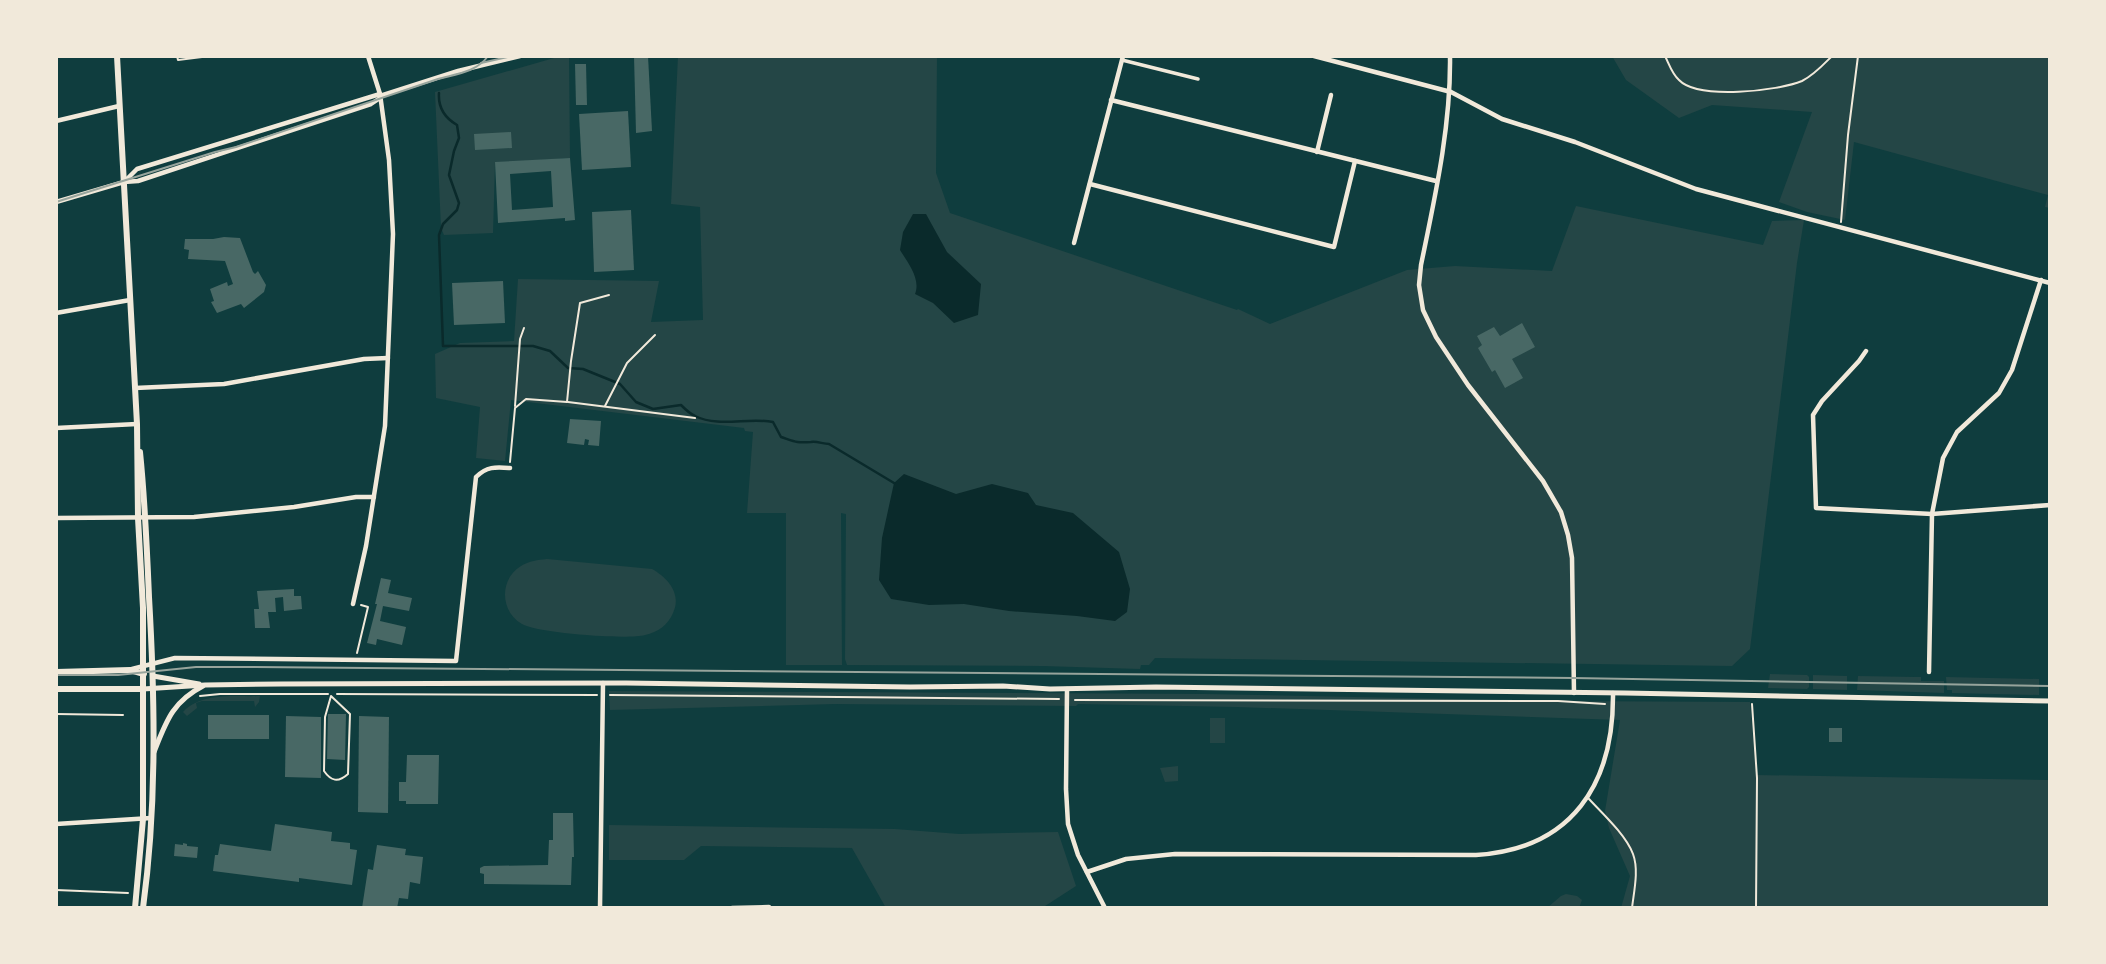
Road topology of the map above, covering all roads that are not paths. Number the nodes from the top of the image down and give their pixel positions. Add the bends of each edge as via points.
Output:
1 (117, 56) edge
2 (368, 56) edge
3 (520, 56) edge
4 (1314, 56) edge
5 (1450, 56) edge
6 (1122, 58) edge
7 (1198, 79) dead end
8 (1451, 92) junction
9 (1331, 95) dead end
10 (380, 96) junction
11 (1111, 100) junction
12 (119, 106) junction
13 (56, 121) edge
14 (1317, 152) junction
15 (1355, 161) junction
16 (1436, 181) junction
17 (124, 182) junction
18 (1090, 184) junction
19 (56, 202) edge
20 (1074, 243) dead end
21 (2041, 280) junction
22 (2050, 283) edge
23 (130, 300) junction
24 (56, 313) edge
25 (1866, 351) dead end
26 (388, 358) junction
27 (135, 388) junction
28 (137, 424) junction
29 (56, 428) edge
30 (510, 468) road end
31 (374, 497) junction
32 (2050, 505) edge
33 (1932, 513) junction
34 (56, 518) edge
35 (141, 518) junction
36 (353, 604) road end
37 (152, 663) junction
38 (143, 670) junction
39 (56, 672) edge
40 (1930, 672) dead end
41 (153, 676) junction
42 (603, 683) junction
43 (205, 685) junction
44 (56, 689) edge
45 (1067, 689) junction
46 (143, 690) junction
47 (153, 690) junction
48 (1574, 693) junction
49 (1613, 693) junction
50 (331, 696) joint
51 (2050, 701) edge
52 (153, 755) junction
53 (1588, 798) junction
54 (151, 818) junction
55 (143, 819) junction
56 (56, 824) edge
57 (1087, 872) junction
58 (769, 906) edge
59 (135, 908) edge
60 (143, 908) edge
61 (600, 908) edge
62 (732, 908) edge
63 (1105, 908) edge
64 (1632, 908) edge

1 - 12 main road
2 - 10 street
3 - 10 street
4 - 8 street
5 - 8 street
6 - 7 street
6 - 11 street
8 - 16 street
8 - 21 street via 1502,119 1696,189
9 - 14 street
10 - 17 street via 359,108 160,175
10 - 17 street via 137,169
10 - 26 street via 393,234
11 - 14 street
11 - 18 street
12 - 13 street
12 - 17 main road
14 - 15 street
15 - 16 street
15 - 18 street via 1334,247
16 - 48 street via 1421,265 1423,310 1468,385 1543,481 1560,512 1572,558
17 - 19 street
17 - 23 main road
18 - 20 street
21 - 22 street
21 - 33 street via 2012,370 1999,393 1957,432 1943,458
23 - 24 street
23 - 27 main road
25 - 33 street via 1813,415 1816,508
26 - 27 street via 224,384
26 - 31 street
27 - 28 main road
28 - 29 street
28 - 35 main road
30 - 37 street via 490,467 476,477 456,661 171,658
31 - 35 street via 239,513
31 - 36 street
32 - 33 street
33 - 40 street
34 - 35 street
35 - 37 main road
35 - 38 main road
37 - 38 street
37 - 41 main road
38 - 39 main road
38 - 41 main road
38 - 46 main road
41 - 43 street
41 - 47 main road
42 - 43 street
42 - 45 street
42 - 61 street
43 - 47 street
43 - 52 street via 175,706
44 - 46 main road
45 - 48 street
45 - 57 street via 1068,824
46 - 47 street
46 - 55 main road
47 - 52 main road
48 - 49 street
49 - 51 street
49 - 53 street via 1609,746
50 - 50 lane via 325,717 324,771 335,781 348,774 350,714
52 - 54 main road
53 - 57 street via 1543,837 1494,854 1175,854 1126,859
53 - 64 lane via 1633,853
54 - 55 street
54 - 60 main road
55 - 56 street
55 - 59 main road
57 - 63 street
58 - 62 street

